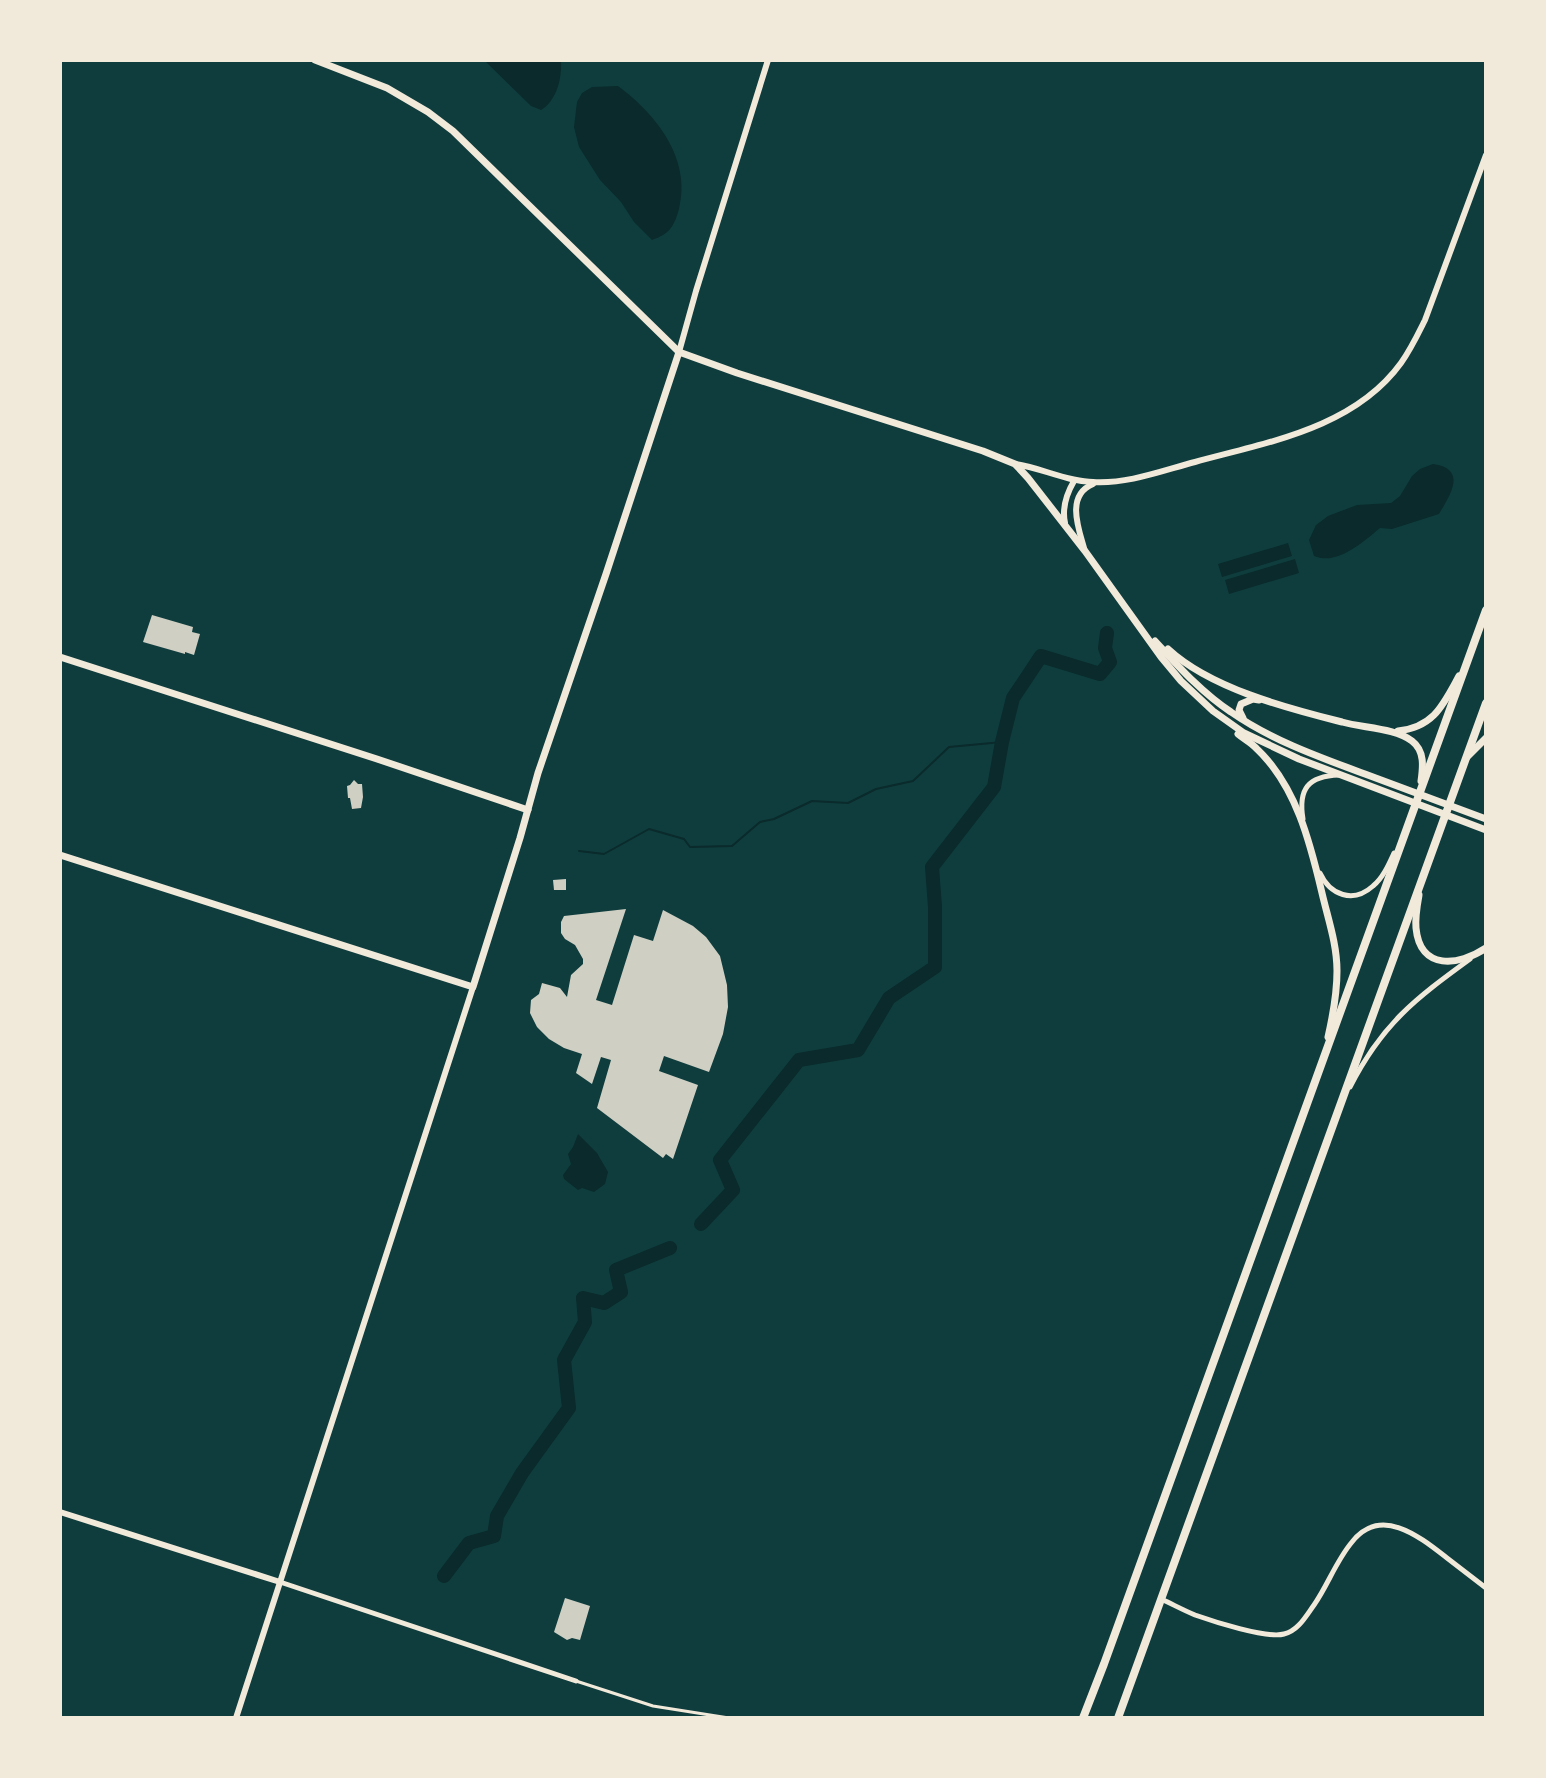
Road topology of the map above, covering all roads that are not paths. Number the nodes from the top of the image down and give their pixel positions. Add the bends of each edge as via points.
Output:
1 (315, 60) edge
2 (768, 60) edge
3 (1486, 155) edge
4 (679, 352) junction
5 (1015, 464) junction
6 (1074, 481) junction
7 (1095, 483) junction
8 (1066, 527) junction
9 (1085, 551) junction
10 (1486, 610) edge
11 (1133, 618) junction
12 (60, 657) edge
13 (1466, 664) junction
14 (1275, 703) junction
15 (1486, 703) edge
16 (1213, 711) junction
17 (1247, 723) junction
18 (1389, 731) junction
19 (1486, 738) edge
20 (1466, 758) junction
21 (1339, 775) junction
22 (528, 810) junction
23 (1411, 816) junction
24 (1486, 819) edge
25 (1305, 828) junction
26 (1486, 830) edge
27 (60, 855) edge
28 (1431, 856) junction
29 (1315, 864) junction
30 (1486, 948) edge
31 (1476, 954) junction
32 (473, 987) junction
33 (1322, 1061) junction
34 (1337, 1113) junction
35 (60, 1512) edge
36 (280, 1582) junction
37 (1486, 1588) edge
38 (1161, 1599) junction
39 (576, 1681) joint
40 (236, 1718) edge
41 (729, 1718) edge
42 (1083, 1718) edge
43 (1118, 1718) edge

1 - 4 main road via 387,88 453,131
2 - 4 street
3 - 7 street via 1425,320 1401,364 1366,398 1320,425 1285,437 1139,478
4 - 5 main road
4 - 22 main road
5 - 6 street
5 - 8 main road
6 - 7 street
6 - 8 street via 1064,515
7 - 9 street via 1086,486 1076,504
8 - 9 main road
9 - 11 main road
10 - 13 highway
11 - 14 main road via 1182,662
11 - 16 main road via 1181,681
11 - 17 main road via 1185,674
12 - 22 main road
13 - 18 main road via 1433,717 1412,729
13 - 23 highway
14 - 17 main road via 1245,701 1239,710
14 - 18 main road
15 - 20 highway
16 - 21 main road via 1266,745
16 - 25 main road via 1272,766
17 - 24 main road
18 - 23 main road via 1411,740 1422,755 1422,779
19 - 20 main road
20 - 28 highway
21 - 25 street via 1319,777 1306,788 1301,808
21 - 26 main road
22 - 32 main road
23 - 29 street via 1383,876 1365,892 1337,893
23 - 33 highway
25 - 29 main road
27 - 32 main road
28 - 31 main road via 1416,913 1419,943 1440,961
28 - 34 highway
29 - 33 main road via 1337,971
30 - 31 main road
31 - 34 street via 1393,1022
32 - 36 street
33 - 42 highway
34 - 38 highway
35 - 36 street
36 - 39 street
36 - 40 street
37 - 38 street via 1417,1535 1383,1526 1363,1530 1350,1543 1322,1593 1298,1626 1285,1634 1255,1632
38 - 43 highway
39 - 41 lane via 653,1706

